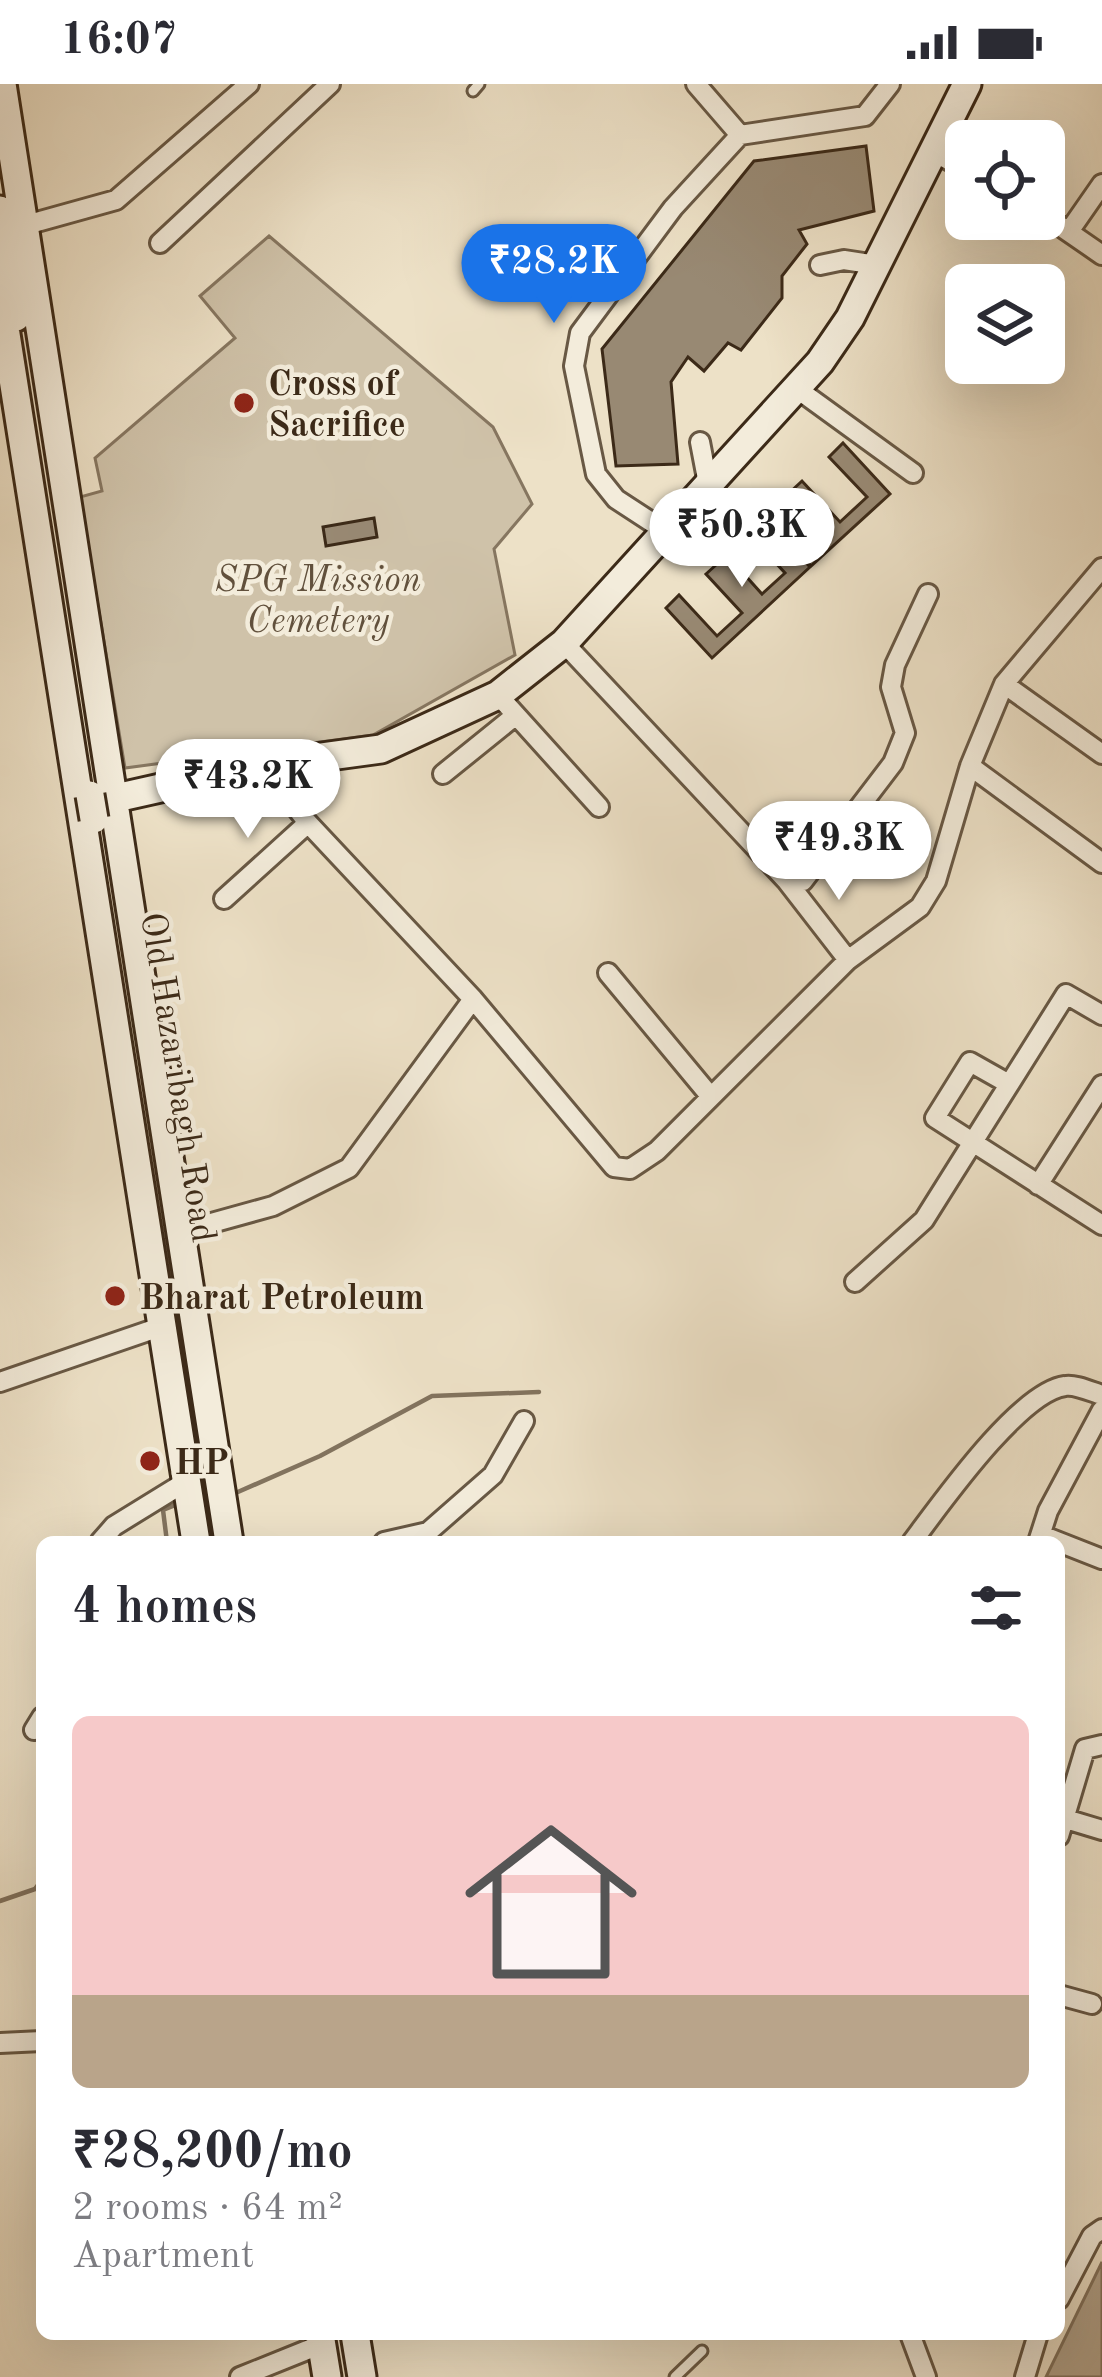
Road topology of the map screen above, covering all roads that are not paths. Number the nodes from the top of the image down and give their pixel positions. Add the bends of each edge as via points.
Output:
1 (2, 84) edge
2 (249, 84) edge
3 (330, 84) edge
4 (696, 84) edge
5 (890, 84) edge
6 (967, 84) edge
7 (740, 135) junction
8 (0, 137) edge
9 (934, 152) junction
10 (945, 158) edge
11 (1102, 184) edge
12 (5, 203) edge
13 (26, 226) junction
14 (1065, 227) edge
15 (1070, 230) junction
16 (160, 243) dead end
17 (1102, 254) edge
18 (820, 265) dead end
19 (877, 265) junction
20 (0, 296) edge
21 (796, 388) junction
22 (700, 442) dead end
23 (913, 473) dead end
24 (708, 484) junction
25 (665, 531) junction
26 (1102, 568) edge
27 (928, 594) dead end
28 (564, 643) junction
29 (1004, 684) junction
30 (507, 705) junction
31 (1102, 754) edge
32 (263, 765) junction
33 (970, 766) junction
34 (443, 774) dead end
35 (97, 805) junction
36 (599, 808) dead end
37 (308, 823) junction
38 (1102, 863) edge
39 (786, 880) junction
40 (224, 899) dead end
41 (848, 960) junction
42 (608, 973) dead end
43 (473, 999) junction
44 (1102, 1015) edge
45 (1009, 1084) junction
46 (1102, 1085) edge
47 (711, 1097) junction
48 (971, 1143) junction
49 (1038, 1185) junction
50 (1102, 1226) edge
51 (179, 1232) junction
52 (855, 1282) dead end
53 (160, 1327) junction
54 (0, 1382) edge
55 (1102, 1395) edge
56 (1102, 1410) edge
57 (524, 1421) dead end
58 (203, 1498) junction
59 (105, 1536) edge
60 (197, 1536) edge
61 (206, 1536) edge
62 (215, 1536) edge
63 (225, 1536) edge
64 (410, 1536) edge
65 (917, 1536) edge
66 (1040, 1536) edge
67 (1065, 1547) edge
68 (1102, 1559) edge
69 (1102, 1745) edge
70 (1065, 1812) edge
71 (1065, 1825) edge
72 (1102, 1830) edge
73 (1065, 1997) edge
74 (1092, 2005) dead end
75 (36, 2041) edge
76 (0, 2043) edge
77 (1102, 2229) edge
78 (1068, 2265) edge
79 (323, 2340) edge
80 (330, 2340) edge
81 (331, 2340) edge
82 (332, 2340) edge
83 (357, 2340) edge
84 (912, 2340) edge
85 (1035, 2340) edge
86 (702, 2351) dead end
87 (240, 2377) edge
88 (327, 2377) edge
89 (340, 2377) edge
90 (351, 2377) edge
91 (362, 2377) edge
92 (675, 2377) edge
93 (926, 2377) edge
94 (1025, 2377) edge

1 - 13 street
2 - 13 street via 116,200
3 - 16 street
4 - 7 street
5 - 7 street via 866,116
6 - 9 street
7 - 25 street via 580,333 574,366 596,475 616,499
8 - 12 street, Old Hazaribagh Road
9 - 10 street
9 - 19 street
11 - 15 street
12 - 35 street, Old Hazaribagh Road
13 - 35 street
14 - 15 street
15 - 17 street
18 - 19 street
19 - 21 street via 850,318
20 - 35 street
21 - 23 street
21 - 24 street
22 - 24 street
24 - 25 street
25 - 28 street
26 - 29 street
27 - 39 street via 891,687 905,733 893,763 803,881
28 - 30 street
28 - 39 street
29 - 31 street
29 - 33 street
30 - 32 street via 381,749
30 - 34 street
30 - 36 street
32 - 35 street
32 - 37 street
33 - 38 street
33 - 41 street via 930,895
35 - 51 street
35 - 53 street
35 - 58 street, Old Hazaribagh Road
37 - 40 street
37 - 43 street
39 - 41 street
41 - 47 street
42 - 47 street
43 - 47 street via 614,1167 644,1163
43 - 51 street via 349,1168 273,1206
44 - 45 street via 1066,994
45 - 48 street
45 - 48 street via 970,1062 935,1118
46 - 49 street
48 - 49 street
48 - 52 street via 923,1220
49 - 50 street
51 - 58 street
53 - 54 street
53 - 58 street
55 - 65 street via 1066,1385 1049,1393 979,1451
56 - 66 street
57 - 64 street via 493,1475 428,1532
58 - 59 street via 114,1526
58 - 60 street
58 - 61 street, Old Hazaribagh Road
58 - 62 street, Old Hazaribagh Road
58 - 63 street
67 - 68 street
69 - 70 street via 1085,1749
71 - 72 street
73 - 74 street
75 - 76 street
77 - 78 street
79 - 87 street
80 - 88 street
81 - 89 street
82 - 90 street
83 - 91 street
84 - 93 street
85 - 94 street
86 - 92 lane

